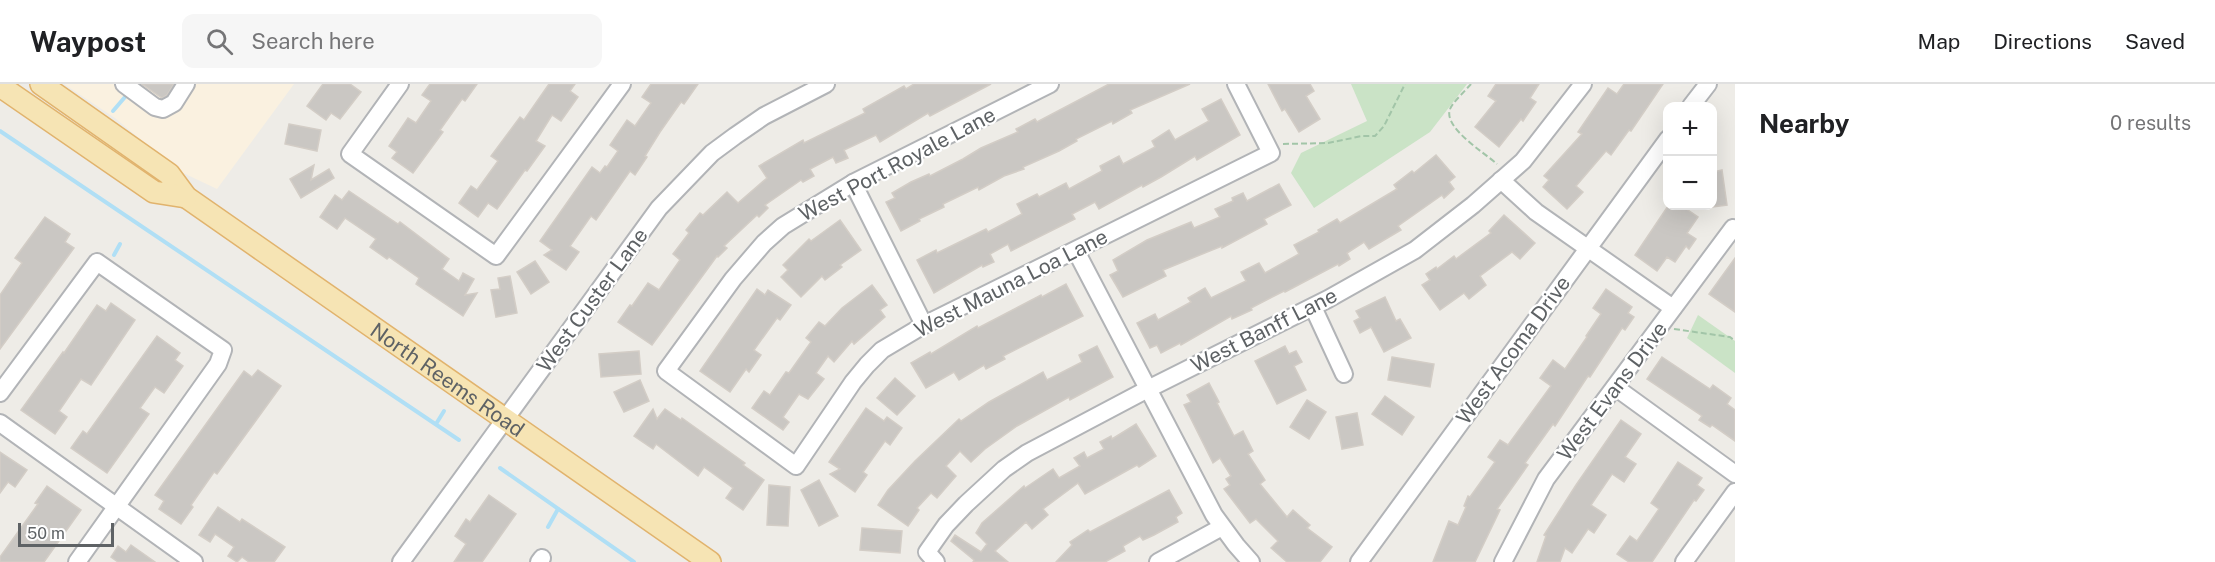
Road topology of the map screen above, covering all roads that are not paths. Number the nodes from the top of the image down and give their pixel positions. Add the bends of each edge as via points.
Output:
1 (41, 84) edge
2 (124, 84) edge
3 (186, 84) edge
4 (400, 84) edge
5 (826, 84) edge
6 (1050, 84) edge
7 (1236, 84) edge
8 (1583, 84) edge
9 (1708, 84) edge
10 (0, 86) edge
11 (618, 86) edge
12 (797, 90) edge
13 (1694, 102) edge
14 (1663, 145) edge
15 (1505, 177) junction
16 (853, 183) junction
17 (186, 197) junction
18 (1734, 229) edge
19 (1587, 248) junction
20 (1076, 251) junction
21 (1313, 307) junction
22 (1673, 308) junction
23 (924, 326) junction
24 (1344, 374) dead end
25 (1615, 387) junction
26 (1148, 389) junction
27 (0, 393) edge
28 (504, 419) junction
29 (0, 423) edge
30 (796, 466) joint
31 (1735, 474) edge
32 (1735, 492) edge
33 (118, 507) junction
34 (1222, 527) junction
35 (931, 557) edge
36 (77, 562) edge
37 (194, 562) edge
38 (401, 562) edge
39 (710, 562) edge
40 (1158, 562) edge
41 (1251, 562) edge
42 (1359, 562) edge
43 (1503, 562) edge
44 (1684, 562) edge

1 - 17 main road, North Reems Road via 169,174
2 - 3 street via 163,109 174,103
4 - 11 street via 350,154 496,256
5 - 12 street, West Custer Lane
6 - 16 street, West Port Royale Lane
7 - 20 street, West Mauna Loa Lane via 1269,149
8 - 15 street, West Banff Lane via 1523,161
9 - 13 street
10 - 17 main road, North Reems Road via 154,192
12 - 28 street, West Custer Lane via 712,153 671,195
14 - 19 street, West Acoma Drive
15 - 19 street via 1536,212
15 - 21 street, West Banff Lane via 1415,250
16 - 23 street
16 - 30 street, West Port Royale Lane via 791,221 764,243 715,301 666,371
17 - 28 main road, North Reems Road
18 - 22 street, West Evans Drive
19 - 22 street
19 - 42 street, West Acoma Drive
20 - 23 street, West Mauna Loa Lane
20 - 26 street
21 - 24 street
21 - 26 street, West Banff Lane
22 - 25 street, West Evans Drive
23 - 30 street, West Mauna Loa Lane via 882,350 867,365
25 - 31 street
25 - 43 street, West Evans Drive via 1546,479
26 - 34 street
26 - 35 street, West Banff Lane via 1004,469 946,525
27 - 33 street via 97,262 223,350 218,364
28 - 38 street, West Custer Lane
28 - 39 main road, North Reems Road
29 - 33 street
32 - 44 street
33 - 36 street
33 - 37 street
34 - 40 street
34 - 41 street

